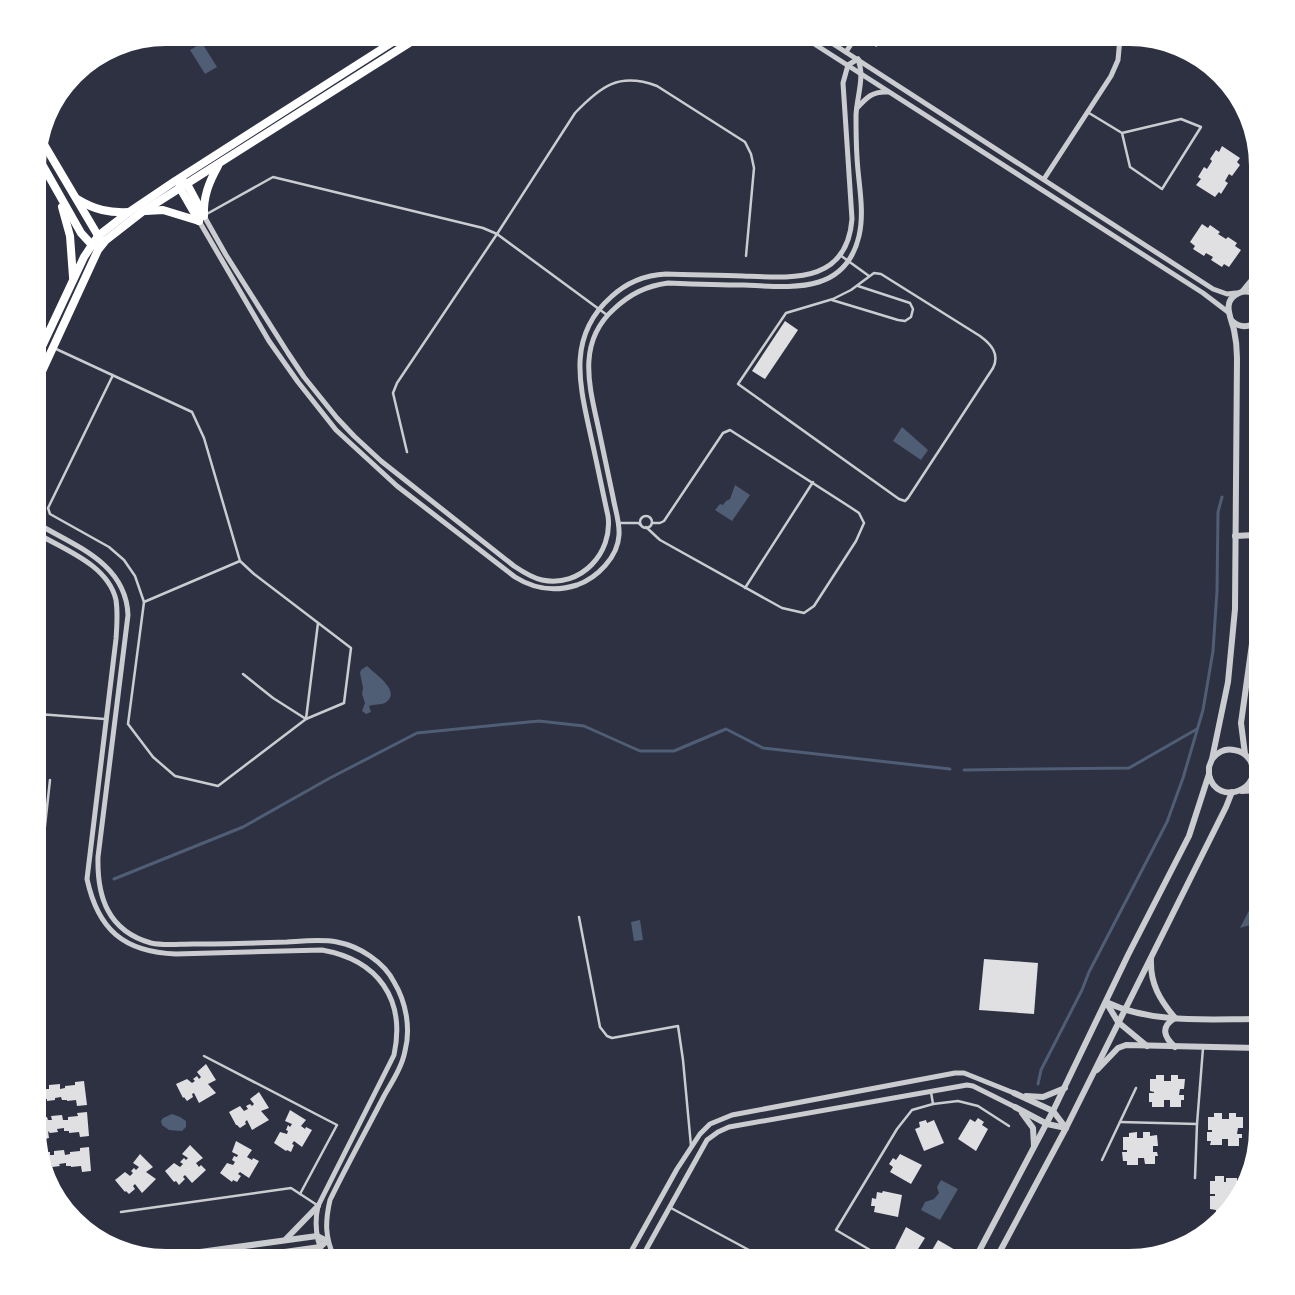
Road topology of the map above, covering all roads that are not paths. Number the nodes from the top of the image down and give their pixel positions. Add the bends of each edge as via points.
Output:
1 (385, 47) edge
2 (403, 47) edge
3 (819, 47) edge
4 (838, 47) edge
5 (849, 47) edge
6 (1119, 47) edge
7 (846, 52) junction
8 (858, 59) junction
9 (848, 65) junction
10 (862, 74) junction
11 (889, 92) junction
12 (857, 108) junction
13 (1087, 112) junction
14 (1122, 133) junction
15 (47, 150) edge
16 (219, 164) junction
17 (47, 173) edge
18 (179, 178) junction
19 (1044, 179) junction
20 (183, 186) junction
21 (58, 193) junction
22 (76, 198) junction
23 (129, 212) junction
24 (142, 212) junction
25 (202, 218) junction
26 (497, 234) junction
27 (98, 236) junction
28 (92, 245) junction
29 (102, 246) junction
30 (840, 255) junction
31 (746, 256) dead end
32 (848, 260) junction
33 (869, 276) junction
34 (73, 279) junction
35 (1249, 283) edge
36 (858, 286) junction
37 (1240, 292) junction
38 (1249, 293) edge
39 (832, 300) junction
40 (599, 309) junction
41 (607, 315) junction
42 (1229, 315) junction
43 (1249, 326) edge
44 (47, 336) edge
45 (53, 347) junction
46 (47, 361) edge
47 (113, 376) junction
48 (407, 452) dead end
49 (813, 482) junction
50 (652, 522) junction
51 (618, 523) junction
52 (641, 525) junction
53 (646, 527) junction
54 (47, 529) edge
55 (1235, 536) junction
56 (1249, 537) edge
57 (47, 539) edge
58 (240, 561) junction
59 (745, 588) junction
60 (144, 602) junction
61 (318, 623) junction
62 (1249, 666) edge
63 (243, 674) dead end
64 (46, 715) edge
65 (105, 719) junction
66 (115, 720) junction
67 (306, 720) junction
68 (1245, 754) junction
69 (1212, 759) junction
70 (1249, 759) edge
71 (1209, 774) junction
72 (50, 780) dead end
73 (1249, 782) edge
74 (1249, 791) edge
75 (1235, 792) junction
76 (46, 813) edge
77 (579, 918) dead end
78 (1151, 957) junction
79 (1106, 1002) junction
80 (1124, 1010) junction
81 (1175, 1018) junction
82 (1249, 1019) edge
83 (1118, 1022) junction
84 (1147, 1046) junction
85 (1175, 1047) junction
86 (1203, 1048) junction
87 (1249, 1048) edge
88 (204, 1056) dead end
89 (1091, 1076) junction
90 (1065, 1088) junction
91 (1136, 1088) dead end
92 (931, 1091) junction
93 (1014, 1093) junction
94 (933, 1104) junction
95 (1015, 1107) junction
96 (1054, 1111) junction
97 (1120, 1122) junction
98 (1047, 1124) junction
99 (1197, 1124) junction
100 (1009, 1126) dead end
101 (1066, 1128) junction
102 (1034, 1147) junction
103 (691, 1148) junction
104 (1102, 1160) dead end
105 (1195, 1178) dead end
106 (300, 1194) junction
107 (318, 1206) junction
108 (670, 1207) junction
109 (121, 1212) dead end
110 (317, 1236) junction
111 (286, 1240) junction
112 (327, 1241) junction
113 (320, 1247) junction
114 (232, 1249) edge
115 (307, 1249) edge
116 (330, 1249) edge
117 (633, 1249) edge
118 (647, 1249) edge
119 (746, 1249) edge
120 (867, 1249) edge
121 (981, 1249) edge
122 (1002, 1249) edge

1 - 18 main road
2 - 16 main road
3 - 9 street
4 - 7 street
5 - 7 street
6 - 13 street via 1111,76
7 - 8 street
8 - 9 street
8 - 10 street
8 - 19 street
9 - 10 street
9 - 30 street via 842,83 852,219 849,240
10 - 11 street
10 - 12 street
11 - 12 street via 870,94
11 - 42 street via 1203,293
12 - 32 street via 861,219 857,244
13 - 14 lane
13 - 19 street
14 - 14 lane via 1130,167 1162,189 1201,127 1181,119
15 - 22 main road
16 - 20 main road
16 - 25 main road via 208,186
17 - 21 main road
18 - 20 main road
18 - 23 main road
19 - 37 street via 1213,289 1227,294
20 - 24 main road
20 - 25 main road
21 - 28 main road via 81,233
21 - 34 main road via 70,236
22 - 23 main road via 96,209
22 - 27 main road
23 - 27 main road
24 - 25 main road via 156,209
24 - 29 main road
25 - 26 lane via 274,177
25 - 40 street via 293,361 348,430 381,461 514,566 542,580 560,582 578,576 600,555 609,534 579,373 585,335
25 - 51 street via 270,341 336,430 397,486 504,569 524,583 545,589 582,583 601,570 614,553 619,535
26 - 31 lane via 575,114 607,86 631,79 657,86 744,142 754,168
26 - 40 lane
26 - 48 lane via 397,383 393,394
27 - 28 main road
27 - 29 main road
28 - 29 main road
28 - 34 main road
29 - 45 main road
30 - 32 lane
30 - 40 street via 824,269 799,277 666,274 649,277 625,287
32 - 33 lane
32 - 41 street via 834,275 809,286 658,284 634,293
33 - 36 lane
33 - 39 lane via 881,274 980,336 990,344 996,356 993,368 906,500 900,499 738,384 786,312
34 - 44 main road
35 - 37 street
36 - 39 lane
36 - 39 lane via 910,303 913,309 911,317 905,321 898,320
37 - 38 street
37 - 42 street via 1229,302
40 - 41 lane
41 - 51 street via 594,336 588,370
42 - 43 street via 1233,322
42 - 55 street via 1236,338 1237,358
45 - 46 main road
45 - 47 lane
47 - 58 lane via 192,412 204,438
47 - 60 lane via 48,508 50,514 110,547 124,560 135,576
49 - 50 lane via 735,432 726,431 664,521
49 - 59 lane
49 - 59 lane via 859,513 864,523 856,541 814,606 804,613 782,608
50 - 52 lane via 645,516
50 - 53 lane
51 - 52 lane
52 - 53 lane
53 - 59 lane via 660,540
54 - 66 street via 100,560 123,590 128,615
55 - 56 street
55 - 69 street via 1235,609 1228,682
57 - 65 street via 95,568 115,598 118,621
58 - 60 lane
58 - 61 lane
60 - 67 lane via 128,724 153,757 175,776 218,786
61 - 67 lane
61 - 67 lane via 351,648 344,703
62 - 68 street via 1241,723
63 - 67 lane
64 - 65 lane
65 - 66 street
65 - 107 street via 87,879 97,911 114,933 127,943 158,954 322,950 340,953 368,968 378,978 395,1007 398,1024 394,1055
66 - 112 street via 98,877 106,907 117,923 136,937 159,944 337,942 376,961 397,987 407,1023 405,1054 330,1200 326,1216
68 - 69 street via 1222,750
68 - 70 street
69 - 71 street
71 - 75 street via 1215,787
71 - 79 street via 1189,836
72 - 76 lane
73 - 75 street
74 - 75 street
75 - 78 street
77 - 103 lane via 600,1027 607,1036 612,1038 678,1026
78 - 80 street
78 - 81 street via 1154,986 1162,1003
79 - 80 street
79 - 83 street
79 - 90 street
80 - 81 street
80 - 83 street
81 - 82 street
81 - 85 street via 1165,1029
83 - 84 street
83 - 89 street
84 - 85 street
84 - 89 street via 1118,1048
85 - 86 street
86 - 87 street
86 - 99 lane
88 - 106 lane via 337,1125
89 - 101 street
90 - 93 street via 1043,1097
90 - 96 street
91 - 97 lane
92 - 94 lane
92 - 95 street via 973,1086
92 - 108 street via 729,1127 708,1140
93 - 96 street
93 - 103 street via 964,1072 955,1072 732,1115 705,1129
94 - 100 lane via 958,1101 978,1106
94 - 120 lane via 912,1110 897,1129 836,1230
95 - 98 street
95 - 102 street via 1033,1128
96 - 98 street
96 - 101 street
97 - 99 lane
97 - 104 lane
98 - 101 street
98 - 102 street
99 - 105 lane
101 - 122 street
102 - 121 street
103 - 117 street
106 - 107 lane
106 - 109 lane via 292,1188
107 - 110 street
107 - 111 street
108 - 118 street
108 - 119 lane
110 - 111 street
110 - 112 street
110 - 113 street
111 - 114 street
112 - 113 street
112 - 116 street
113 - 115 street

